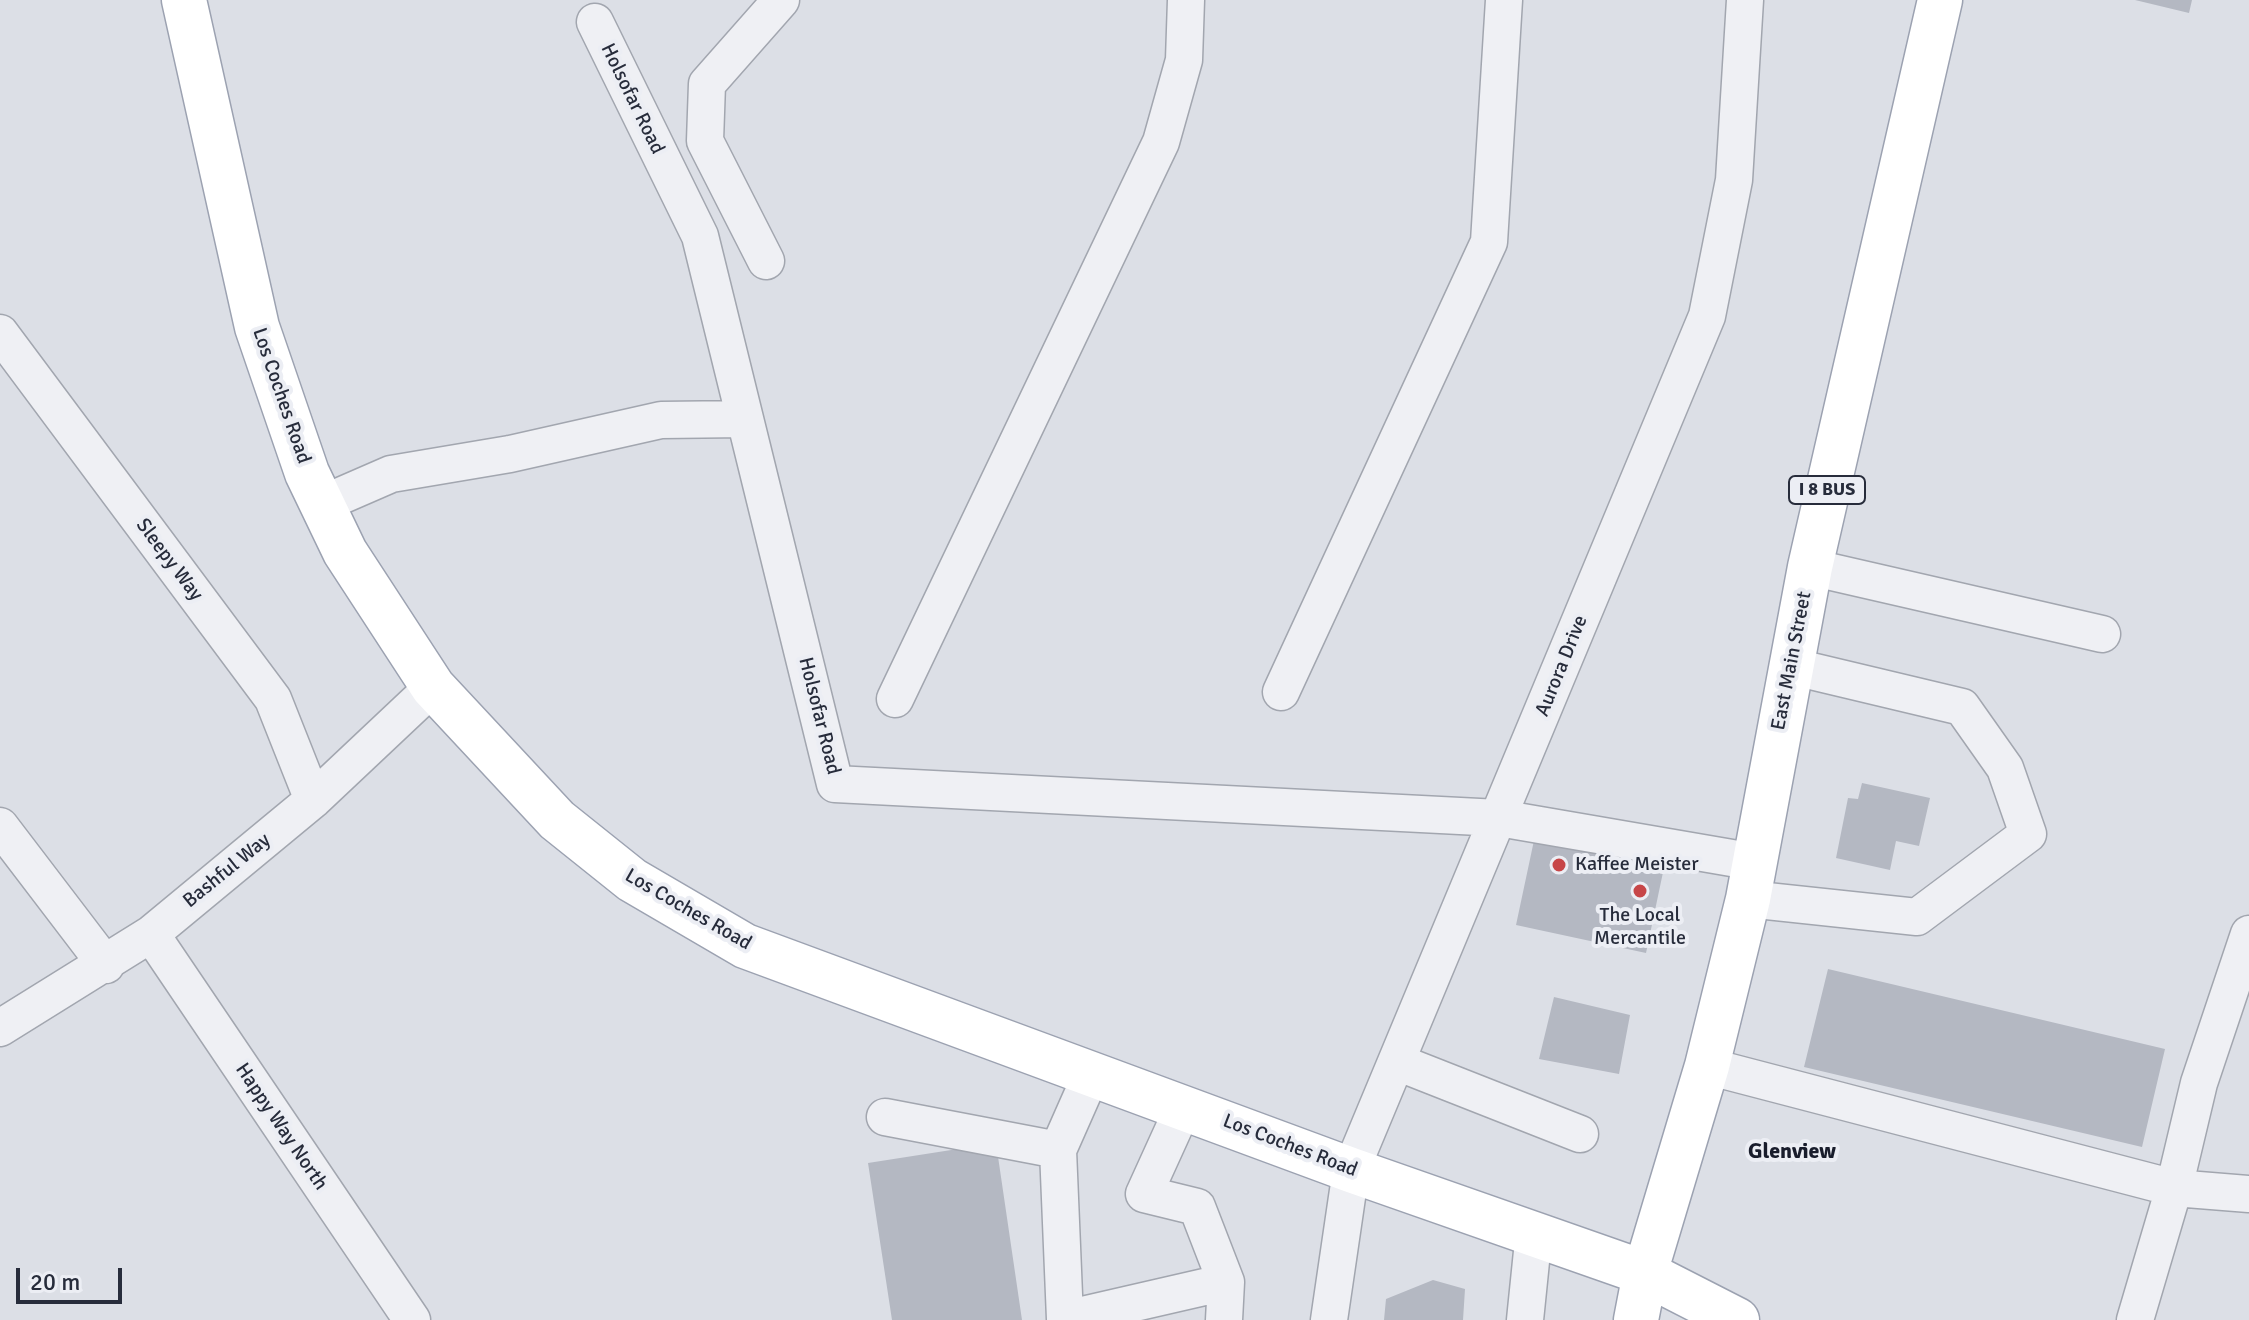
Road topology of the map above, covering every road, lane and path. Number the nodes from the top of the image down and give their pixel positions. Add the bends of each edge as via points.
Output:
1 (184, 0) edge
2 (781, 0) edge
3 (1186, 0) edge
4 (1504, 0) edge
5 (1745, 0) edge
6 (1940, 0) edge
7 (595, 22) dead end
8 (766, 261) dead end
9 (0, 333) edge
10 (745, 419) junction
11 (322, 504) junction
12 (1810, 567) junction
13 (2102, 634) dead end
14 (1790, 666) junction
15 (433, 687) junction
16 (1281, 692) dead end
17 (895, 699) dead end
18 (313, 800) junction
19 (1499, 818) junction
20 (0, 826) edge
21 (1752, 880) junction
22 (151, 934) junction
23 (2249, 934) edge
24 (106, 965) junction
25 (0, 1028) edge
26 (1397, 1062) junction
27 (1707, 1066) junction
28 (1092, 1073) junction
29 (1184, 1106) junction
30 (885, 1117) dead end
31 (1580, 1134) dead end
32 (1058, 1150) junction
33 (1351, 1170) junction
34 (2174, 1188) junction
35 (2249, 1194) edge
36 (1534, 1232) junction
37 (1645, 1273) junction
38 (1226, 1282) junction
39 (412, 1320) edge
40 (1224, 1320) edge
41 (1329, 1320) edge
42 (1525, 1320) edge
43 (1636, 1320) edge
44 (1737, 1320) edge
45 (2135, 1320) edge

1 - 11 main road, Los Coches Road via 257,327
2 - 8 street via 707,84 705,141
3 - 17 street via 1184,60 1161,142
4 - 16 street via 1489,242
5 - 19 street, Aurora Drive via 1734,180 1707,316
6 - 12 main road, East Main Street / I 8 BUS
7 - 10 street, Holsofar Road via 700,236
9 - 18 street, Sleepy Way via 273,699
10 - 11 street via 661,420 391,474
10 - 19 street, Holsofar Road via 835,784
11 - 15 main road, Los Coches Road via 345,552
12 - 13 street
12 - 14 main road, East Main Street / I 8 BUS
14 - 21 main road, East Main Street / I 8 BUS
14 - 21 street via 1962,707 2005,768 2028,834 1917,917
15 - 18 street, Bashful Way
15 - 28 main road, Los Coches Road via 557,820 632,880 745,946
18 - 22 street, Bashful Way
19 - 21 street
19 - 26 street, Aurora Drive
20 - 24 street
21 - 27 main road, East Main Street / I 8 BUS
22 - 24 street, Bashful Way
22 - 39 street, Happy Way North
23 - 34 street via 2199,1083
24 - 25 street, Bashful Way
26 - 31 street
26 - 33 street, Aurora Drive
27 - 34 street
27 - 37 main road, East Main Street / I 8 BUS
28 - 29 main road, Los Coches Road
28 - 32 street
29 - 33 main road, Los Coches Road
29 - 38 street via 1144,1194 1197,1207
30 - 32 street
32 - 38 street via 1065,1319
33 - 36 main road, Los Coches Road
33 - 41 street, Aurora Drive
34 - 35 street
34 - 45 street
36 - 37 main road, Los Coches Road
36 - 42 street
37 - 43 main road, East Main Street / I 8 BUS
37 - 44 main road, Los Coches Road
38 - 40 street

